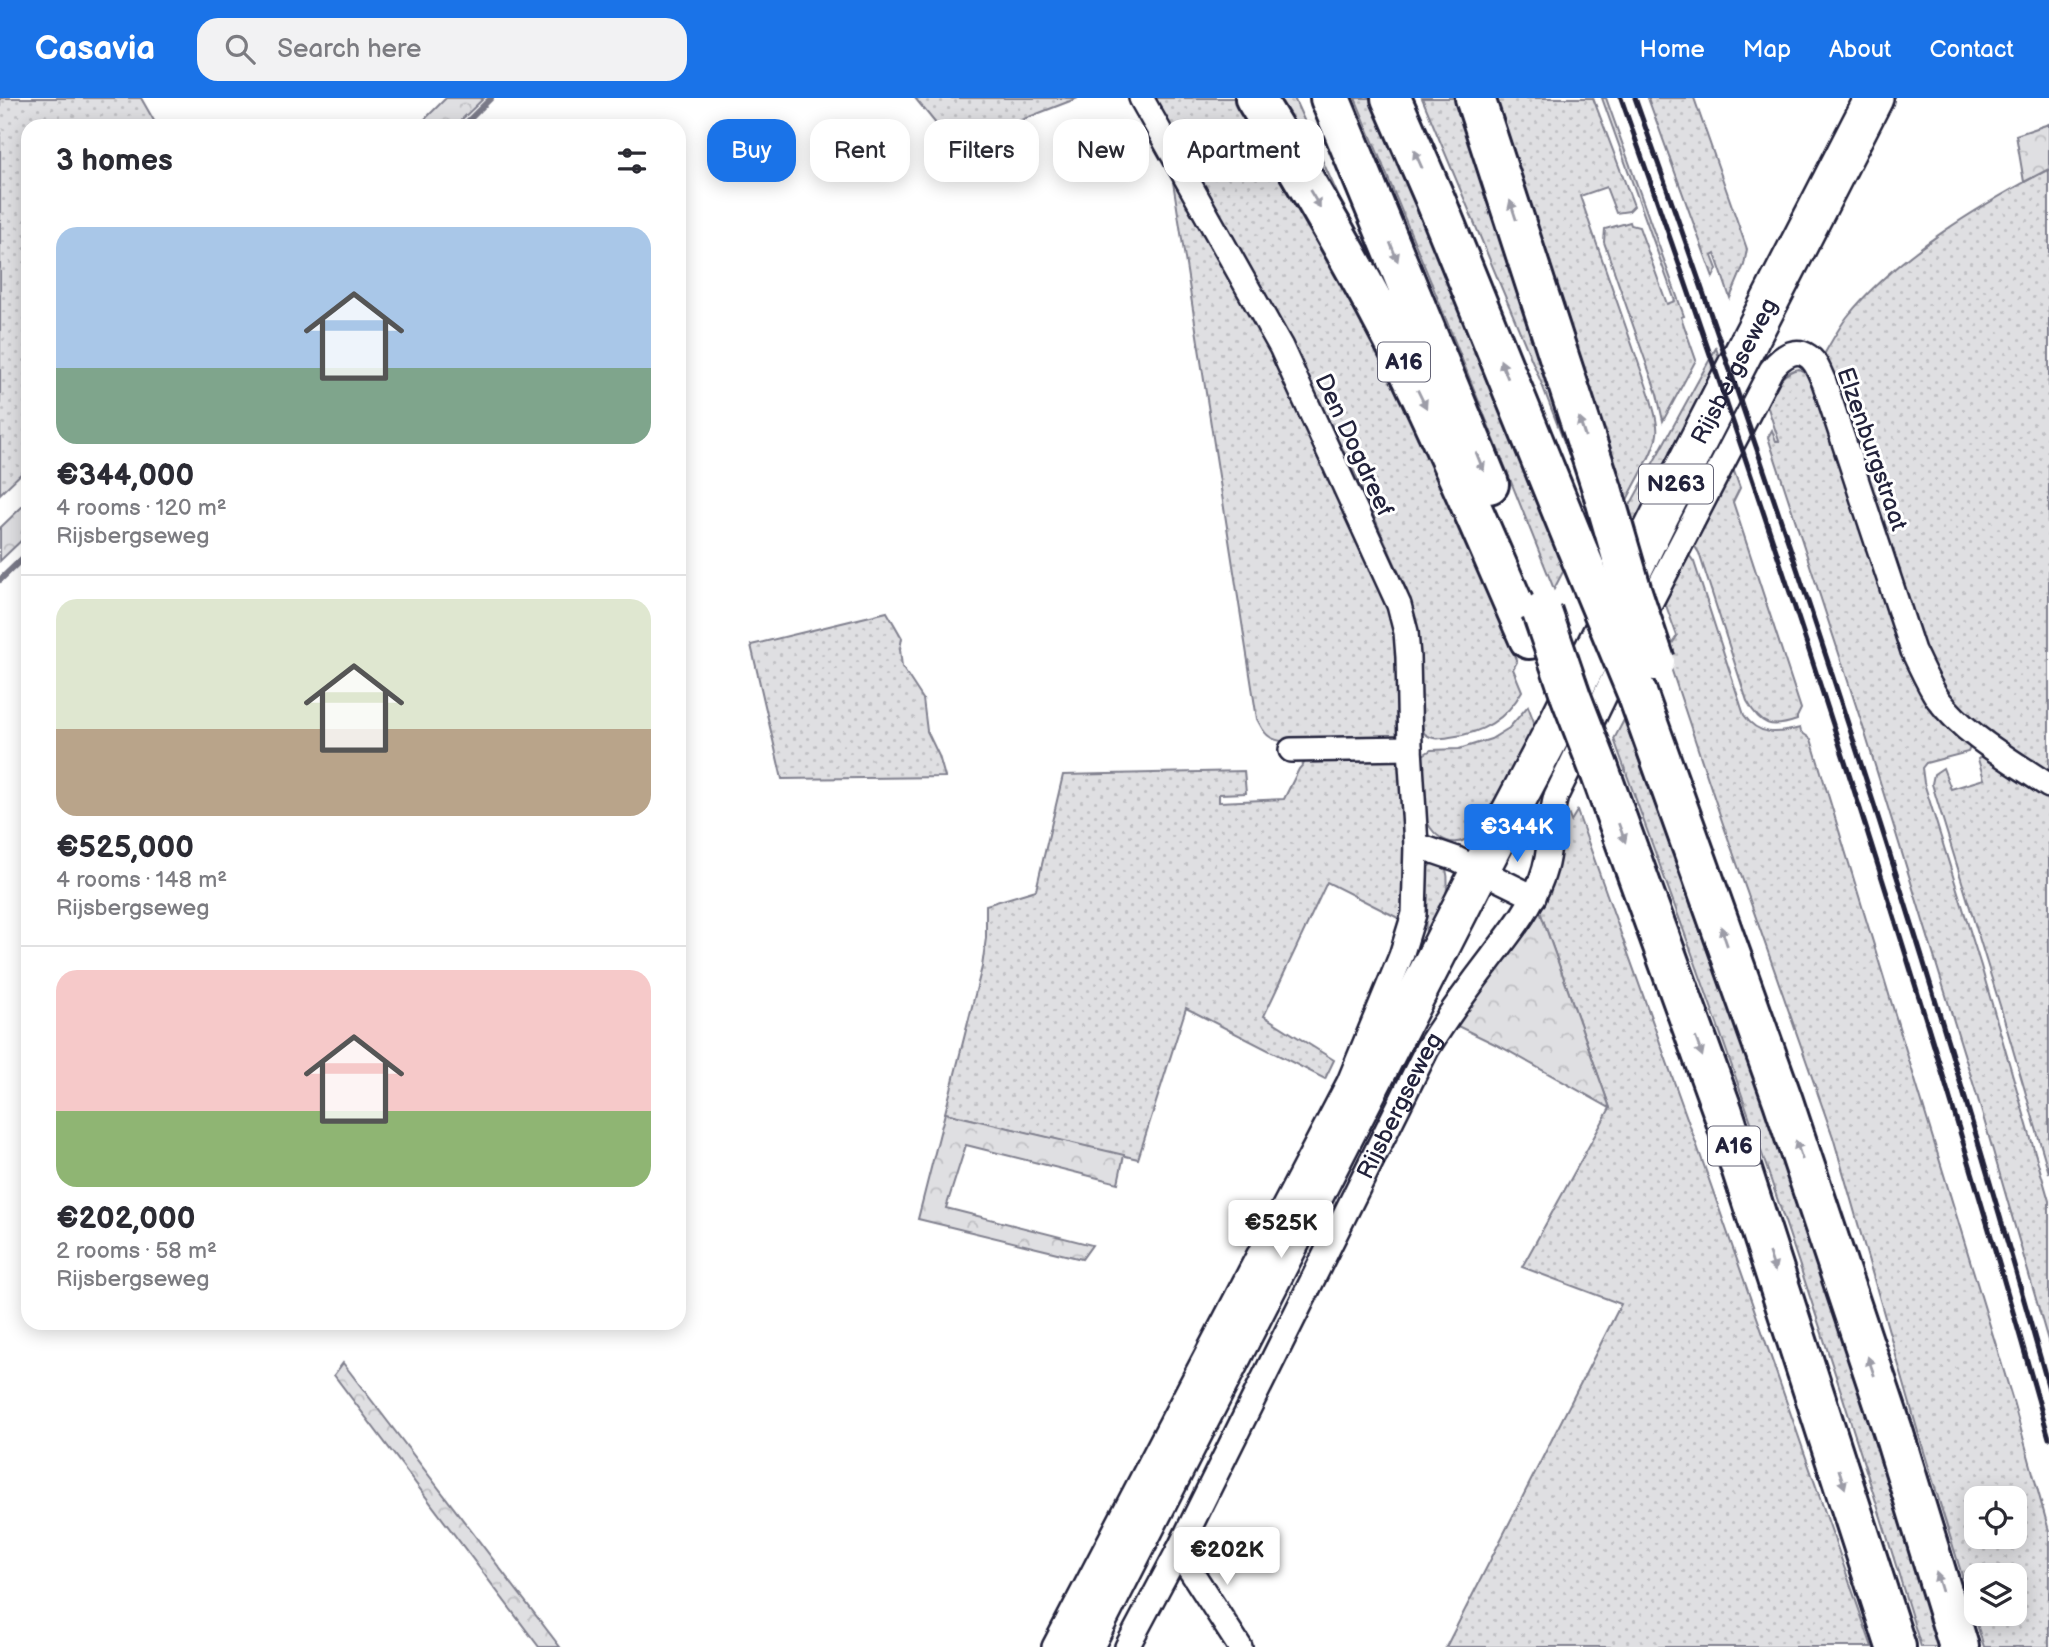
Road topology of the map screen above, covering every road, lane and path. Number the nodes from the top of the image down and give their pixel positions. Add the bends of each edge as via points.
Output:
1 (1141, 98) edge
2 (1255, 98) edge
3 (1330, 98) edge
4 (1391, 98) edge
5 (1475, 98) edge
6 (1874, 98) edge
7 (1535, 626) junction
8 (1646, 677) junction
9 (1410, 748) junction
10 (1292, 750) dead end
11 (2049, 786) edge
12 (1416, 845) junction
13 (1480, 870) junction
14 (1534, 897) junction
15 (1178, 1550) junction
16 (1054, 1647) edge
17 (1084, 1647) edge
18 (1127, 1647) edge
19 (1240, 1647) edge
20 (1896, 1647) edge
21 (1959, 1647) edge

1 - 9 street, Den Dogdreef via 1281,347 1399,605 1408,657
2 -> 7 highway, A16 via 1348,255
3 -> 7 highway, A16
8 -> 4 highway, A16, bridge via 1576,546
8 -> 5 highway, A16, bridge via 1632,593 1603,492
6 - 13 main road, Rijsbergseweg / N263
7 -> 20 highway, A16, bridge via 1571,697 1599,769 1723,1112
21 -> 8 highway, A16 via 1867,1352 1661,758
9 - 10 street
9 - 12 street, Den Dogdreef
11 - 14 street, Elzenburgstraat via 1966,729 1937,697 1913,650 1824,383 1813,361 1790,352 1771,370 1660,582 1556,796 1547,862
12 - 13 street
12 - 16 street via 1414,914 1349,1082
13 - 14 street
13 - 17 main road, Rijsbergseweg / N263
14 - 15 street, Rijsbergseweg via 1427,1049
15 - 18 street, Rijsbergseweg
15 - 19 street

